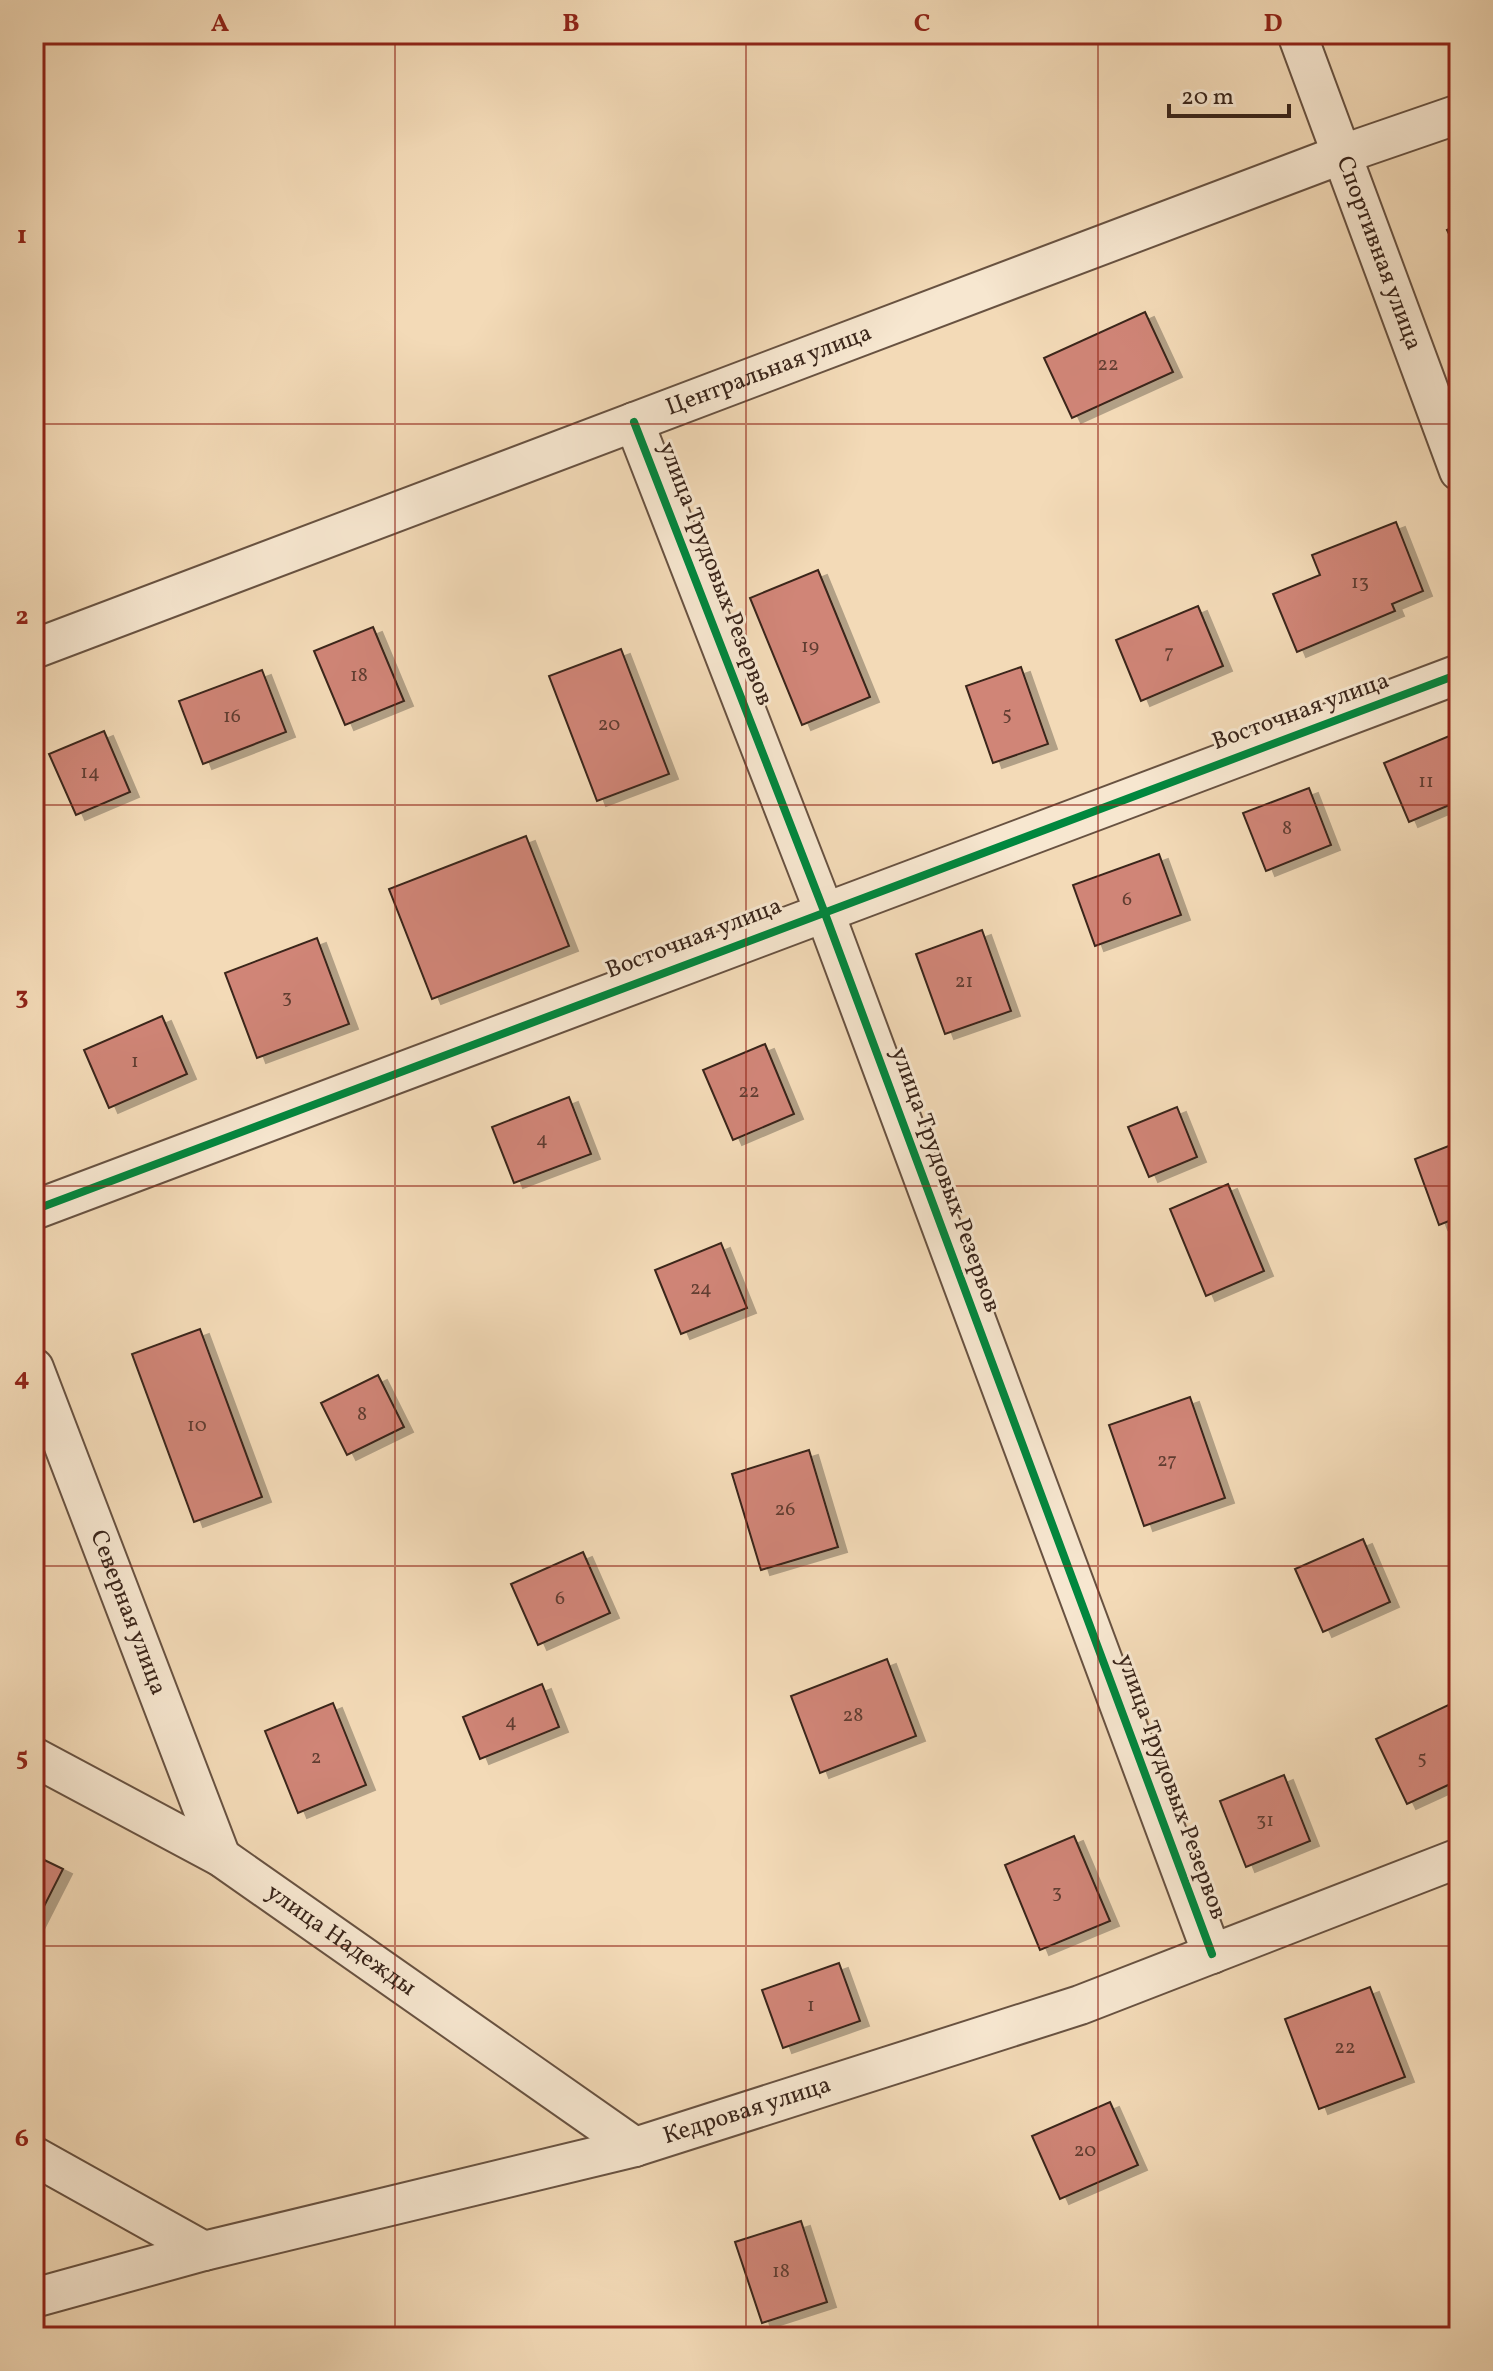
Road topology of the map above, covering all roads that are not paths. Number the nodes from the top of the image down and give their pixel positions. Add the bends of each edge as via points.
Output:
1 (1297, 34) edge
2 (1459, 114) edge
3 (1340, 155) junction
4 (634, 422) junction
5 (1459, 471) edge
6 (34, 649) edge
7 (1459, 674) edge
8 (824, 911) junction
9 (34, 1210) edge
10 (34, 1368) edge
11 (34, 1757) edge
12 (221, 1857) junction
13 (1459, 1858) edge
14 (1212, 1954) junction
15 (635, 2147) junction
16 (34, 2156) edge
17 (204, 2251) junction
18 (34, 2298) edge

1 - 3 street, Спортивная улица
2 - 3 street, Центральная улица
3 - 4 street, Центральная улица
3 - 5 street, Спортивная улица
4 - 6 street, Центральная улица
4 - 8 street, улица Трудовых Резервов
7 - 8 street, Восточная улица
8 - 9 street, Восточная улица
8 - 14 street, улица Трудовых Резервов
10 - 12 street, Северная улица
11 - 12 street, улица Надежды
12 - 15 street, улица Надежды
13 - 14 street, Кедровая улица
14 - 15 street, Кедровая улица via 1080,2005
15 - 17 street, Кедровая улица
16 - 17 street
17 - 18 street, Кедровая улица

